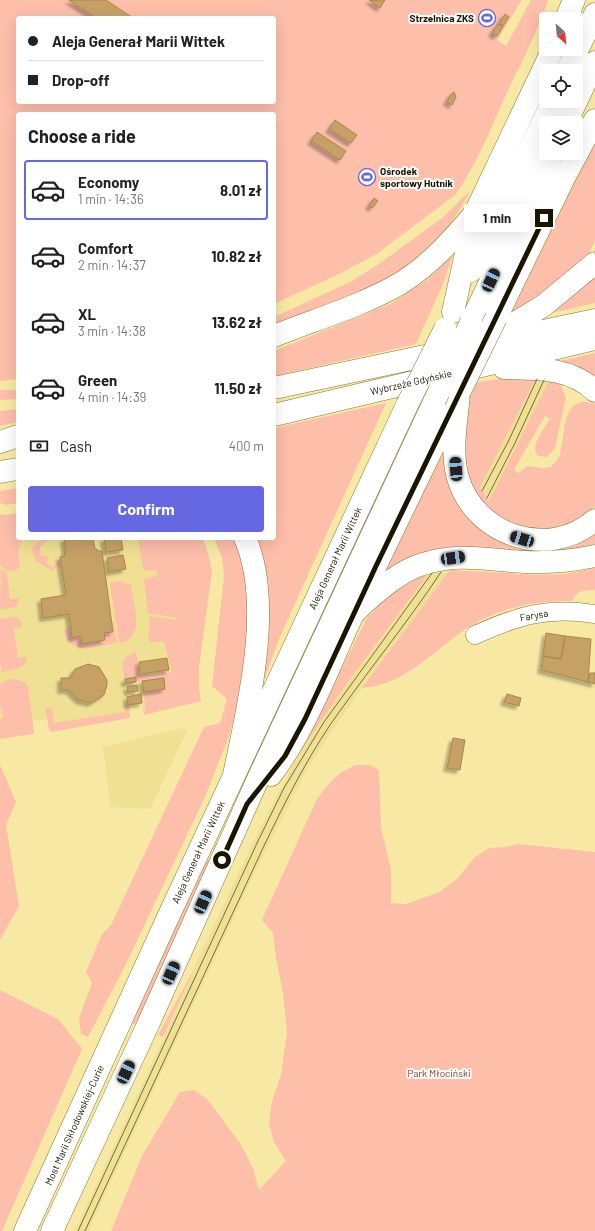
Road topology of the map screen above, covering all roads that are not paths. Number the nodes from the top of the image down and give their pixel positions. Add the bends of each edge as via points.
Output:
1 (574, 0) edge
2 (569, 12) edge
3 (595, 14) edge
4 (550, 56) edge
5 (595, 62) edge
6 (570, 64) edge
7 (549, 108) edge
8 (569, 116) edge
9 (595, 120) edge
10 (548, 160) edge
11 (475, 213) junction
12 (595, 263) edge
13 (595, 320) edge
14 (456, 321) junction
15 (276, 335) edge
16 (595, 339) edge
17 (464, 347) junction
18 (475, 367) junction
19 (276, 388) edge
20 (595, 390) edge
21 (460, 393) junction
22 (276, 415) edge
23 (16, 437) edge
24 (16, 440) edge
25 (0, 442) edge
26 (16, 469) edge
27 (0, 472) edge
28 (595, 520) edge
29 (246, 540) edge
30 (591, 556) edge
31 (354, 613) junction
32 (595, 614) edge
33 (475, 635) dead end
34 (234, 775) junction
35 (247, 804) junction
36 (122, 1018) joint
37 (25, 1231) edge
38 (52, 1231) edge

1 - 2 main road
3 - 6 main road
4 - 11 main road
5 - 8 main road
7 - 14 main road, Aleja Generał Marii Wittek via 499,211
9 - 21 main road, bridge via 565,176
10 - 14 main road, Aleja Generał Marii Wittek
11 - 14 main road
11 - 15 main road via 432,259 402,282 374,297
12 - 17 main road via 543,306 513,324
13 - 17 main road
14 - 34 main road, Aleja Generał Marii Wittek, bridge via 407,405
14 - 35 main road, Aleja Generał Marii Wittek, bridge via 435,400
16 - 18 main road, Wybrzeże Gdyńskie
17 - 19 main road
18 - 20 main road via 552,370 573,376
18 - 22 main road, Wybrzeże Gdyńskie
21 - 28 main road via 454,435 456,469 468,499 481,517 500,531 532,540 560,538 583,529
21 - 31 main road
23 - 25 main road
24 - 25 main road
26 - 27 main road
29 - 34 main road via 255,569 258,621 252,682
30 - 31 main road via 552,562 462,557 419,565 375,594
31 - 35 main road via 291,745
32 - 33 street, Farysa via 576,611 526,615 507,620
34 - 36 main road, Aleja Generał Marii Wittek
35 - 38 main road, Aleja Generał Marii Wittek
36 - 37 main road, Most Marii Skłodowskiej-Curie

